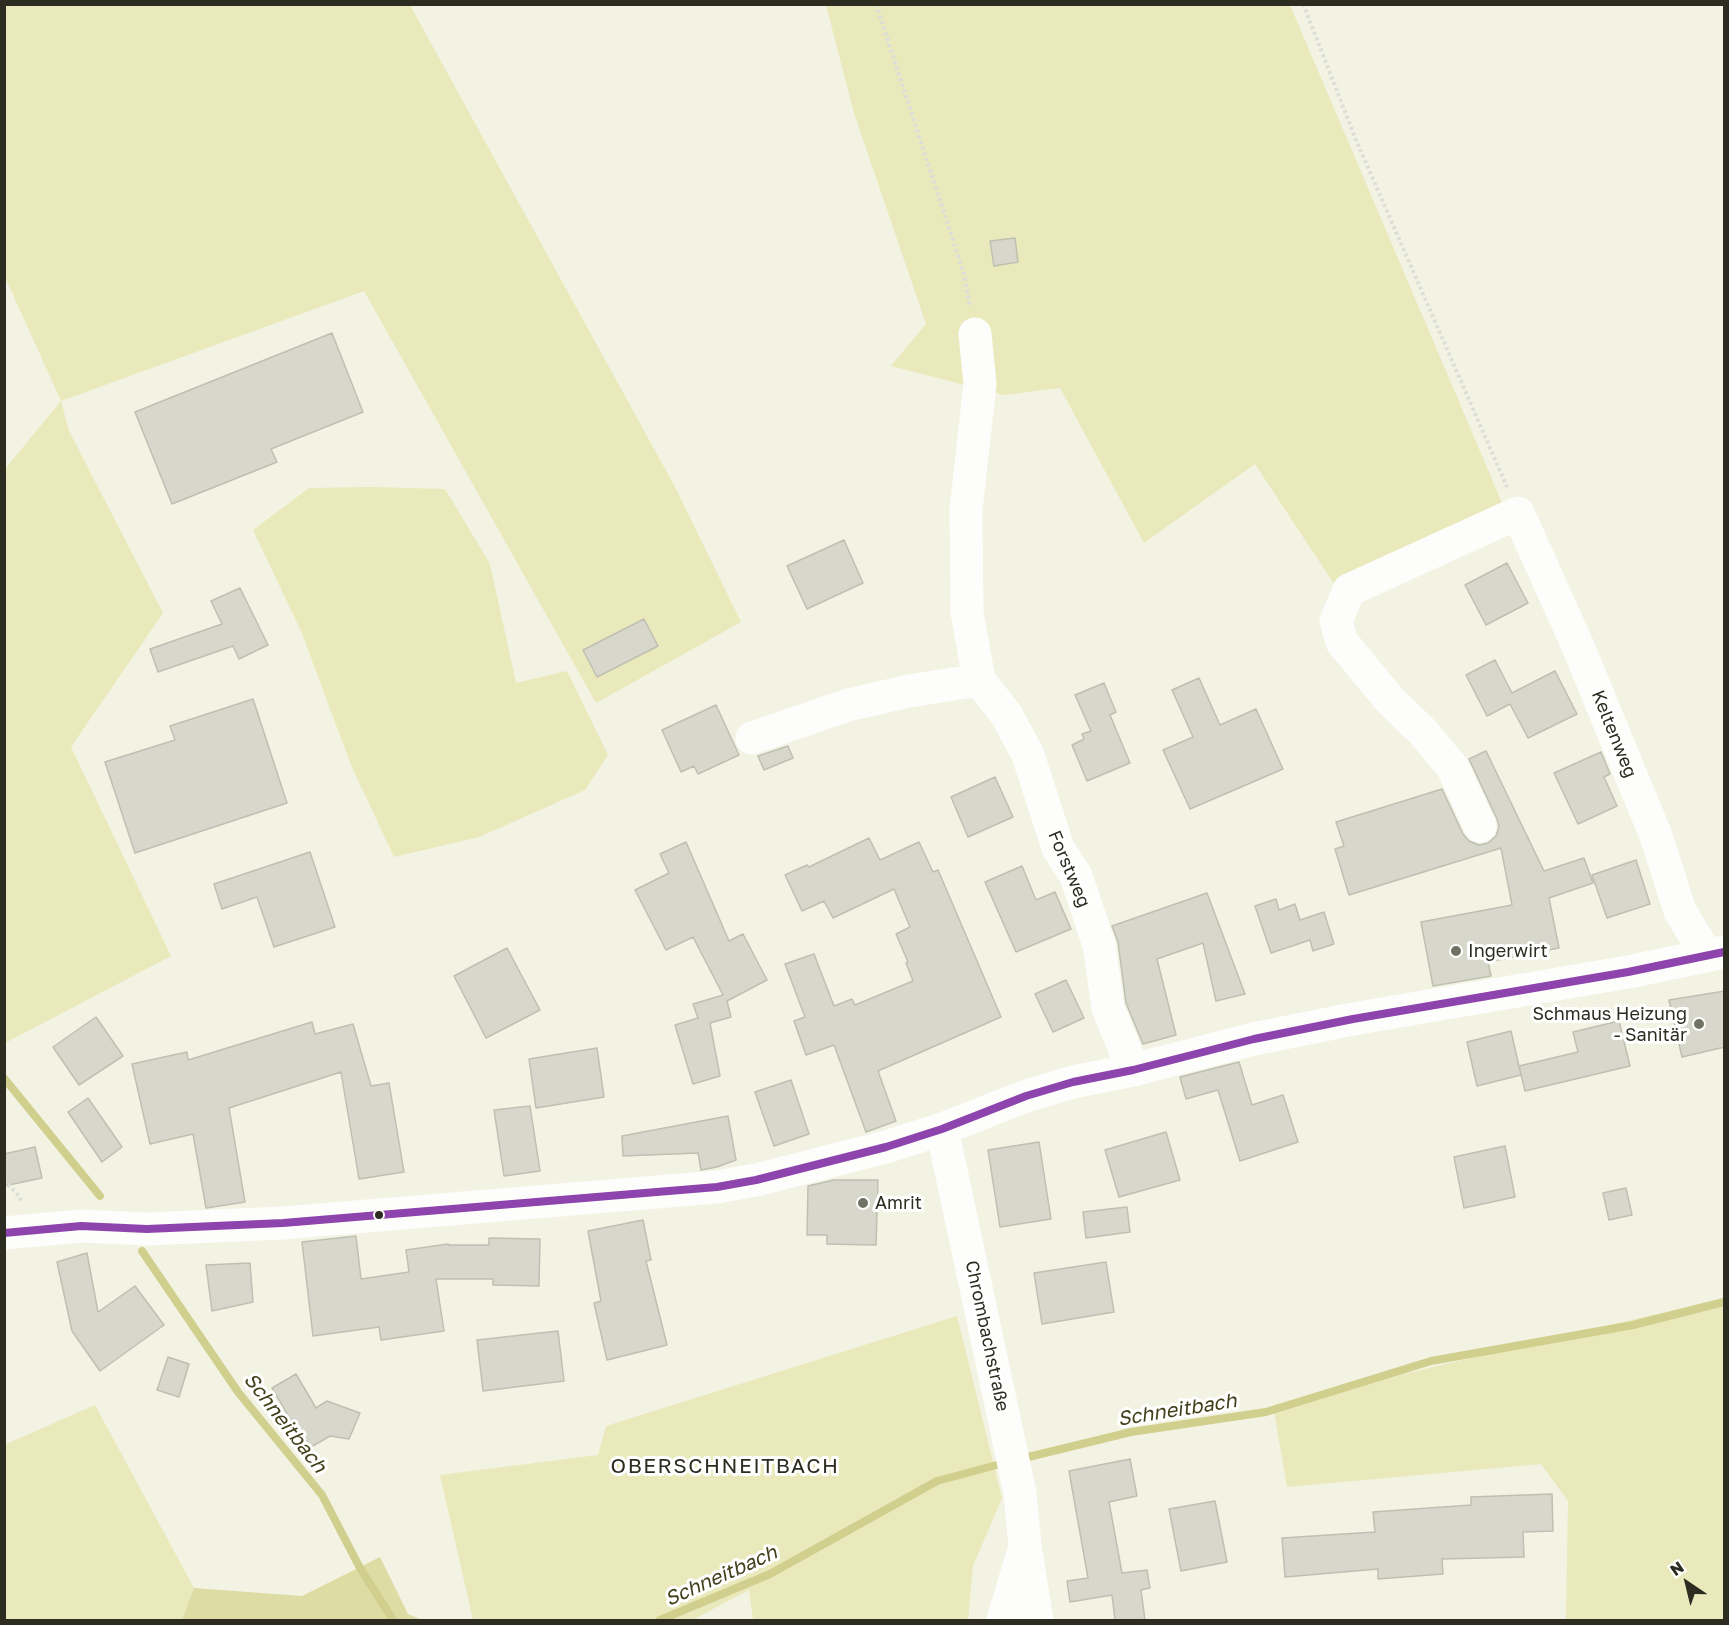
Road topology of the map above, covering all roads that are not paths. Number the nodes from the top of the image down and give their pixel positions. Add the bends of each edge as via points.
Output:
1 (975, 334) road end
2 (979, 680) junction
3 (752, 738) dead end
4 (1480, 826) dead end
5 (1716, 954) edge
6 (1133, 1070) junction
7 (942, 1129) junction
8 (4, 1233) edge
9 (1025, 1545) junction
10 (1003, 1620) edge
11 (1037, 1620) edge

1 - 2 street, Forstweg via 980,384 966,509 967,612
2 - 3 street via 848,705
2 - 6 street, Forstweg via 1006,714 1028,755 1058,848 1076,876 1098,945 1108,1008
4 - 5 street, Keltenweg via 1453,768 1342,642 1336,621 1349,590 1518,513 1656,836 1680,911
5 - 6 street via 1353,1019
6 - 7 street via 1026,1096
7 - 8 street via 886,1147 717,1187 283,1223 81,1226
7 - 9 street, Chrombachstraße via 1020,1493
9 - 10 street, Chrombachstraße
9 - 11 street, Chrombachstraße

